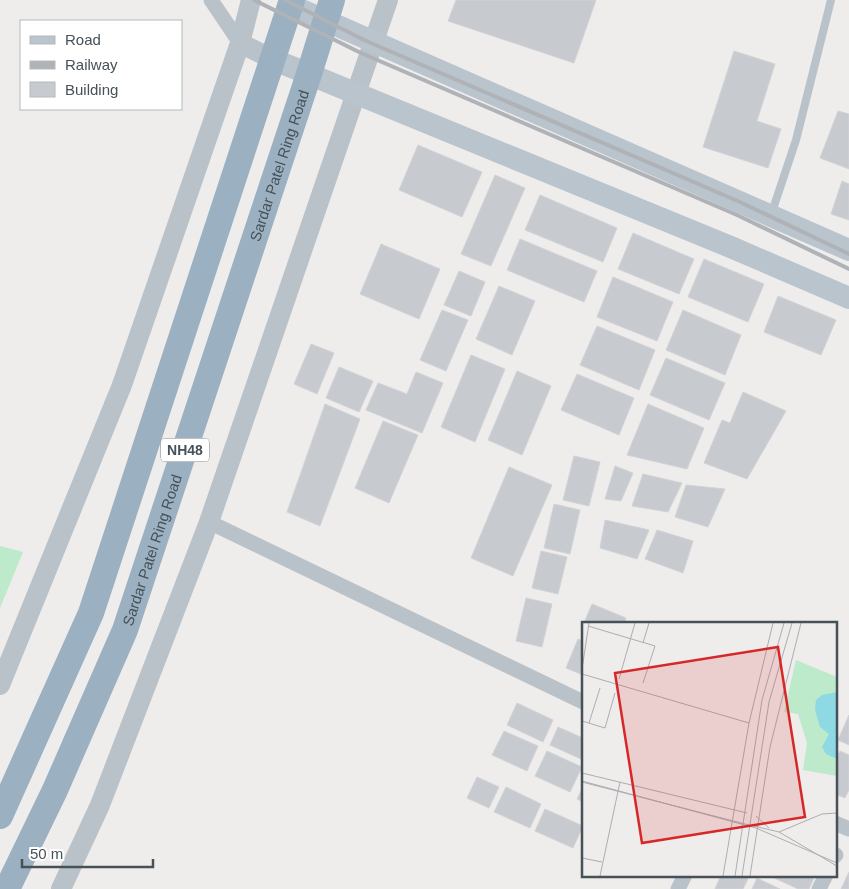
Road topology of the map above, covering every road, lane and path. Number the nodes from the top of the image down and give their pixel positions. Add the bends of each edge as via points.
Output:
1 (211, 0) edge
2 (251, 0) edge
3 (388, 0) edge
4 (831, 0) edge
5 (287, 2) edge
6 (329, 10) edge
7 (374, 42) junction
8 (240, 43) junction
9 (272, 60) junction
10 (309, 74) junction
11 (356, 94) junction
12 (771, 216) junction
13 (849, 250) edge
14 (849, 298) edge
15 (209, 522) junction
16 (0, 685) edge
17 (582, 702) edge
18 (0, 816) edge
19 (836, 822) edge
20 (849, 829) edge
21 (684, 876) edge
22 (826, 876) edge
23 (7, 889) edge
24 (61, 889) edge
25 (678, 889) edge
26 (819, 889) edge

1 - 8 street
2 - 8 street
3 - 7 street
4 - 12 lane via 796,140
5 - 6 main road
5 - 9 highway, NH48
6 - 7 main road
6 - 10 highway, Sardar Patel Ring Road / NH48
7 - 11 street
7 - 12 main road
8 - 9 street
8 - 16 street via 122,385
9 - 10 main road
9 - 18 highway, NH48 via 90,613
10 - 11 main road
10 - 23 highway, Sardar Patel Ring Road / NH48 via 126,630
11 - 14 main road
11 - 15 street
12 - 13 main road
15 - 17 street
15 - 24 street via 103,796
19 - 20 street
21 - 25 street
22 - 26 street

